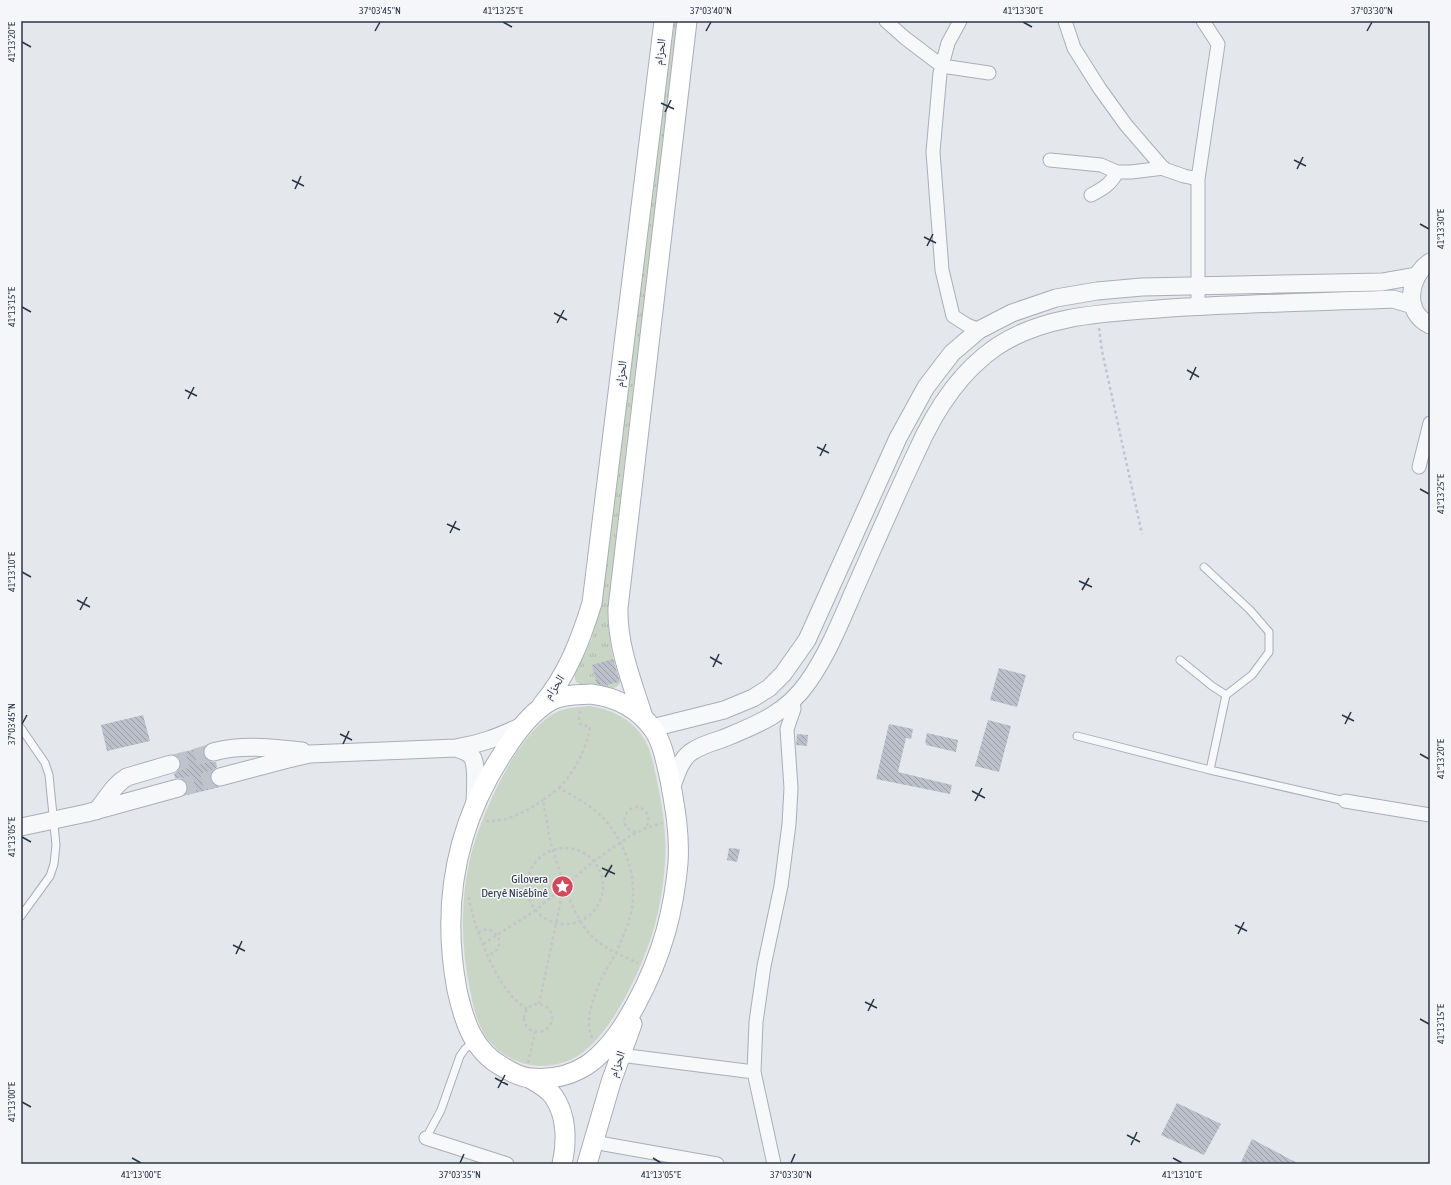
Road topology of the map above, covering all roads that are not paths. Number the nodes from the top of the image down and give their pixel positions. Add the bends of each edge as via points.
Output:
1 (664, 21) edge
2 (687, 21) edge
3 (886, 21) edge
4 (960, 21) edge
5 (1065, 21) edge
6 (1203, 21) edge
7 (942, 66) junction
8 (989, 73) dead end
9 (1050, 160) dead end
10 (1164, 168) junction
11 (1118, 172) junction
12 (1198, 179) junction
13 (1091, 195) dead end
14 (1430, 262) edge
15 (1416, 276) junction
16 (1197, 285) junction
17 (1413, 305) junction
18 (1198, 306) junction
19 (1430, 325) edge
20 (979, 330) junction
21 (1430, 423) edge
22 (1418, 467) dead end
23 (1204, 567) dead end
24 (1180, 660) dead end
25 (1226, 695) junction
26 (793, 700) junction
27 (535, 712) junction
28 (647, 722) junction
29 (522, 726) junction
30 (21, 728) edge
31 (1077, 736) dead end
32 (456, 748) junction
33 (213, 752) tunnel mouth
34 (326, 754) junction
35 (171, 764) tunnel mouth
36 (1210, 770) junction
37 (220, 777) tunnel mouth
38 (178, 788) tunnel mouth
39 (672, 789) junction
40 (1346, 801) joint
41 (96, 810) junction
42 (482, 810) junction
43 (1430, 815) edge
44 (53, 821) junction
45 (21, 827) edge
46 (21, 916) edge
47 (644, 963) junction
48 (474, 1041) junction
49 (620, 1055) junction
50 (528, 1067) junction
51 (754, 1072) junction
52 (426, 1138) joint
53 (593, 1142) junction
54 (507, 1164) edge
55 (562, 1164) edge
56 (587, 1164) edge
57 (717, 1164) edge
58 (774, 1164) edge

1 - 27 main road, الحزام via 592,603 564,672
2 - 28 main road, الحزام via 618,608 618,622 626,662
3 - 7 street
4 - 7 street via 948,43
5 - 10 street via 1074,48 1100,89 1126,125
6 - 12 street via 1218,44
7 - 8 street
7 - 20 street via 933,152 942,270 953,316
9 - 11 street via 1101,165
10 - 11 street
10 - 12 street
11 - 13 street via 1104,188
12 - 16 street
14 - 15 street
15 - 16 street via 1382,282
15 - 17 street via 1412,285
16 - 18 street
16 - 20 street via 1097,291 1056,298 1012,313
17 - 18 street via 1393,299
17 - 19 street via 1419,316
18 - 26 street via 1097,314 1049,324 1012,338 981,359 957,383 924,434 831,644 808,683
20 - 28 street via 952,353 926,387 898,438 807,640 783,674 769,688 753,698 724,710
21 - 22 street
23 - 25 lane via 1250,610 1269,632 1269,652 1252,675
24 - 25 lane
25 - 36 lane
26 - 39 street via 772,717 692,752 680,766
26 - 51 street via 794,709 787,729 791,788 789,824 759,998
27 - 28 main road via 552,700 590,694 610,697 623,703
27 - 29 main road
28 - 39 main road via 657,737 663,753
29 - 32 street via 486,742
29 - 42 main road via 491,771
30 - 44 lane via 45,762 53,804
31 - 36 lane
32 - 34 street
32 - 42 street via 473,758
33 - 34 street via 229,748 261,747
34 - 37 street via 310,754
35 - 41 street via 120,780
36 - 40 lane
38 - 41 street
39 - 47 main road via 665,823 678,862 673,899 666,931
40 - 43 street
41 - 44 street
42 - 48 main road via 465,830 457,858 450,928 460,1002
44 - 45 street
44 - 46 lane via 56,845 54,864 46,881
47 - 49 main road, الحزام
47 - 50 main road via 636,1003 617,1034 594,1059 562,1076 545,1079
48 - 50 main road via 498,1065 512,1072
48 - 52 lane via 460,1056 441,1110
49 - 51 street
49 - 53 main road, الحزام
50 - 55 main road via 554,1097 559,1107 566,1143
51 - 58 street
52 - 54 street
53 - 56 main road, الحزام
53 - 57 street

